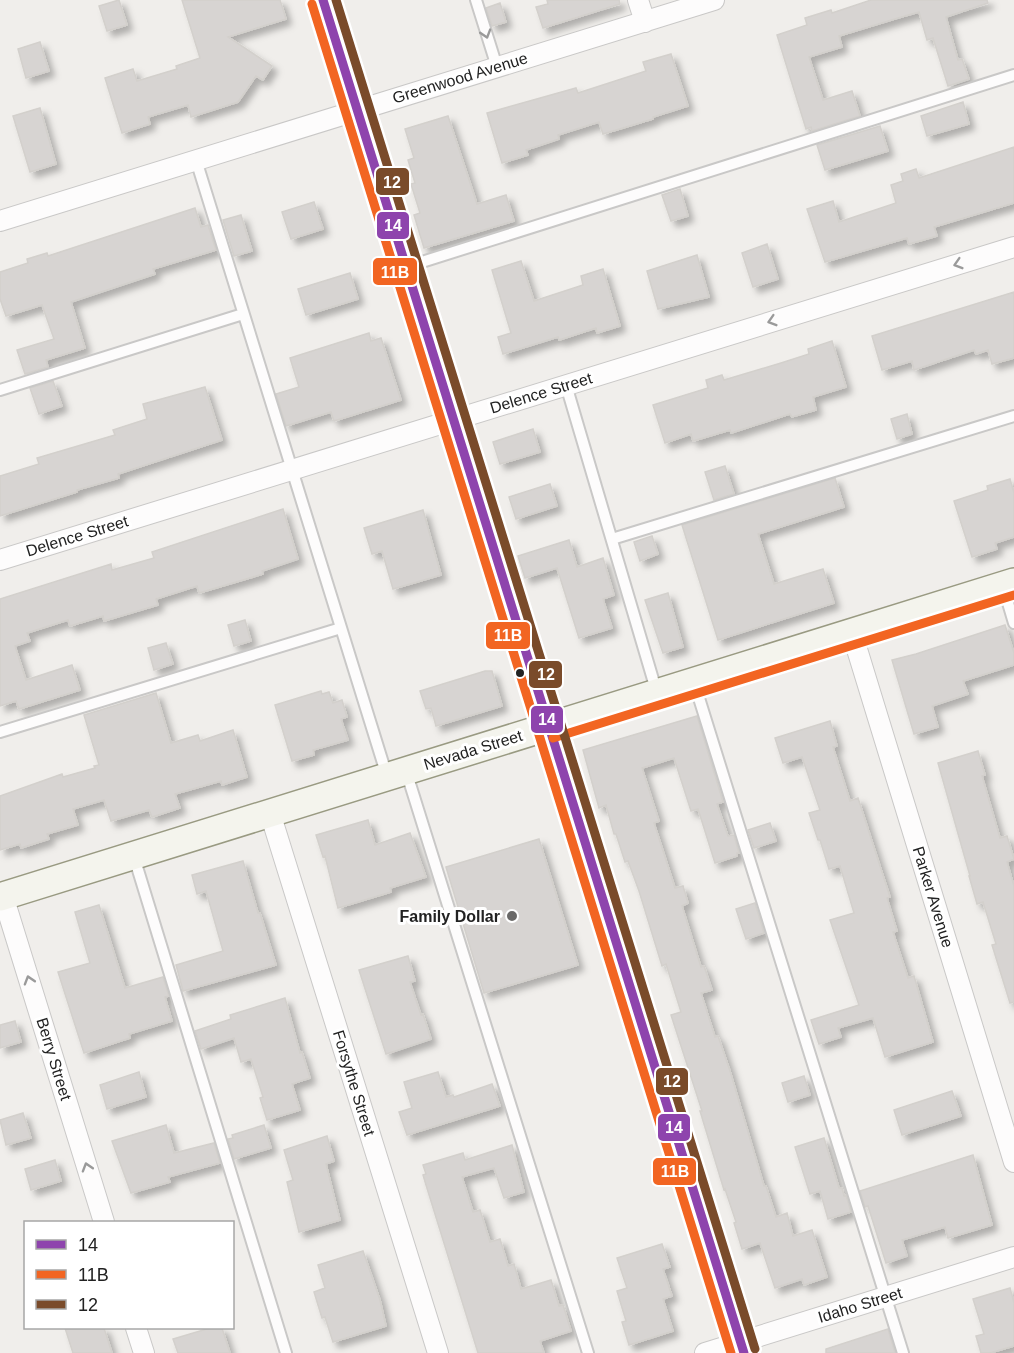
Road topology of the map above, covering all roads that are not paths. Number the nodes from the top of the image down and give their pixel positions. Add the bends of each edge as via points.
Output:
1 (322, 0) edge
2 (476, 0) edge
3 (638, 0) edge
4 (714, 0) edge
5 (645, 22) junction
6 (497, 67) junction
7 (1014, 75) edge
8 (357, 110) junction
9 (196, 160) junction
10 (0, 221) edge
11 (1014, 246) edge
12 (406, 267) junction
13 (243, 314) junction
14 (566, 385) junction
15 (0, 390) edge
16 (1014, 416) edge
17 (453, 420) junction
18 (291, 470) junction
19 (612, 539) junction
20 (0, 560) edge
21 (1008, 584) edge
22 (1014, 623) edge
23 (341, 628) junction
24 (852, 633) junction
25 (694, 682) junction
26 (657, 693) junction
27 (549, 727) junction
28 (0, 732) edge
29 (397, 774) junction
30 (270, 813) junction
31 (134, 856) junction
32 (2, 897) edge
33 (1014, 1162) edge
34 (104, 1221) edge
35 (1014, 1257) edge
36 (886, 1297) junction
37 (136, 1329) edge
38 (742, 1348) edge
39 (144, 1353) edge
40 (286, 1353) edge
41 (438, 1353) edge
42 (588, 1353) edge
43 (705, 1353) edge
44 (903, 1353) edge

1 - 8 street
2 -> 6 lane
3 - 5 street
4 - 5 street, Greenwood Avenue
5 - 6 street, Greenwood Avenue
6 - 8 street, Greenwood Avenue
7 - 12 lane
8 - 9 street, Greenwood Avenue
8 - 12 street
9 - 10 street, Greenwood Avenue
9 - 13 lane
11 -> 14 street, Delence Street
12 - 17 street
13 - 15 lane
13 - 18 lane
14 - 17 street, Delence Street
14 - 19 lane
16 - 19 lane
17 - 18 street, Delence Street
17 - 27 street
18 - 20 street, Delence Street
18 - 23 lane
19 - 26 lane
21 - 22 lane
21 - 24 street, Nevada Street
23 - 28 lane
23 - 29 lane
24 - 25 street, Nevada Street
24 - 33 street, Parker Avenue
25 - 26 street, Nevada Street
25 - 36 lane
26 - 27 street, Nevada Street
27 - 29 street, Nevada Street
27 - 38 street
29 - 30 street, Nevada Street
29 - 42 lane
30 - 31 street, Nevada Street
30 - 41 street, Forsythe Street
31 - 32 street, Nevada Street
31 - 40 lane
34 -> 32 street, Berry Street
35 - 36 street, Idaho Street
36 - 38 street, Idaho Street
36 - 44 lane
37 - 39 street
38 - 43 street, Idaho Street

